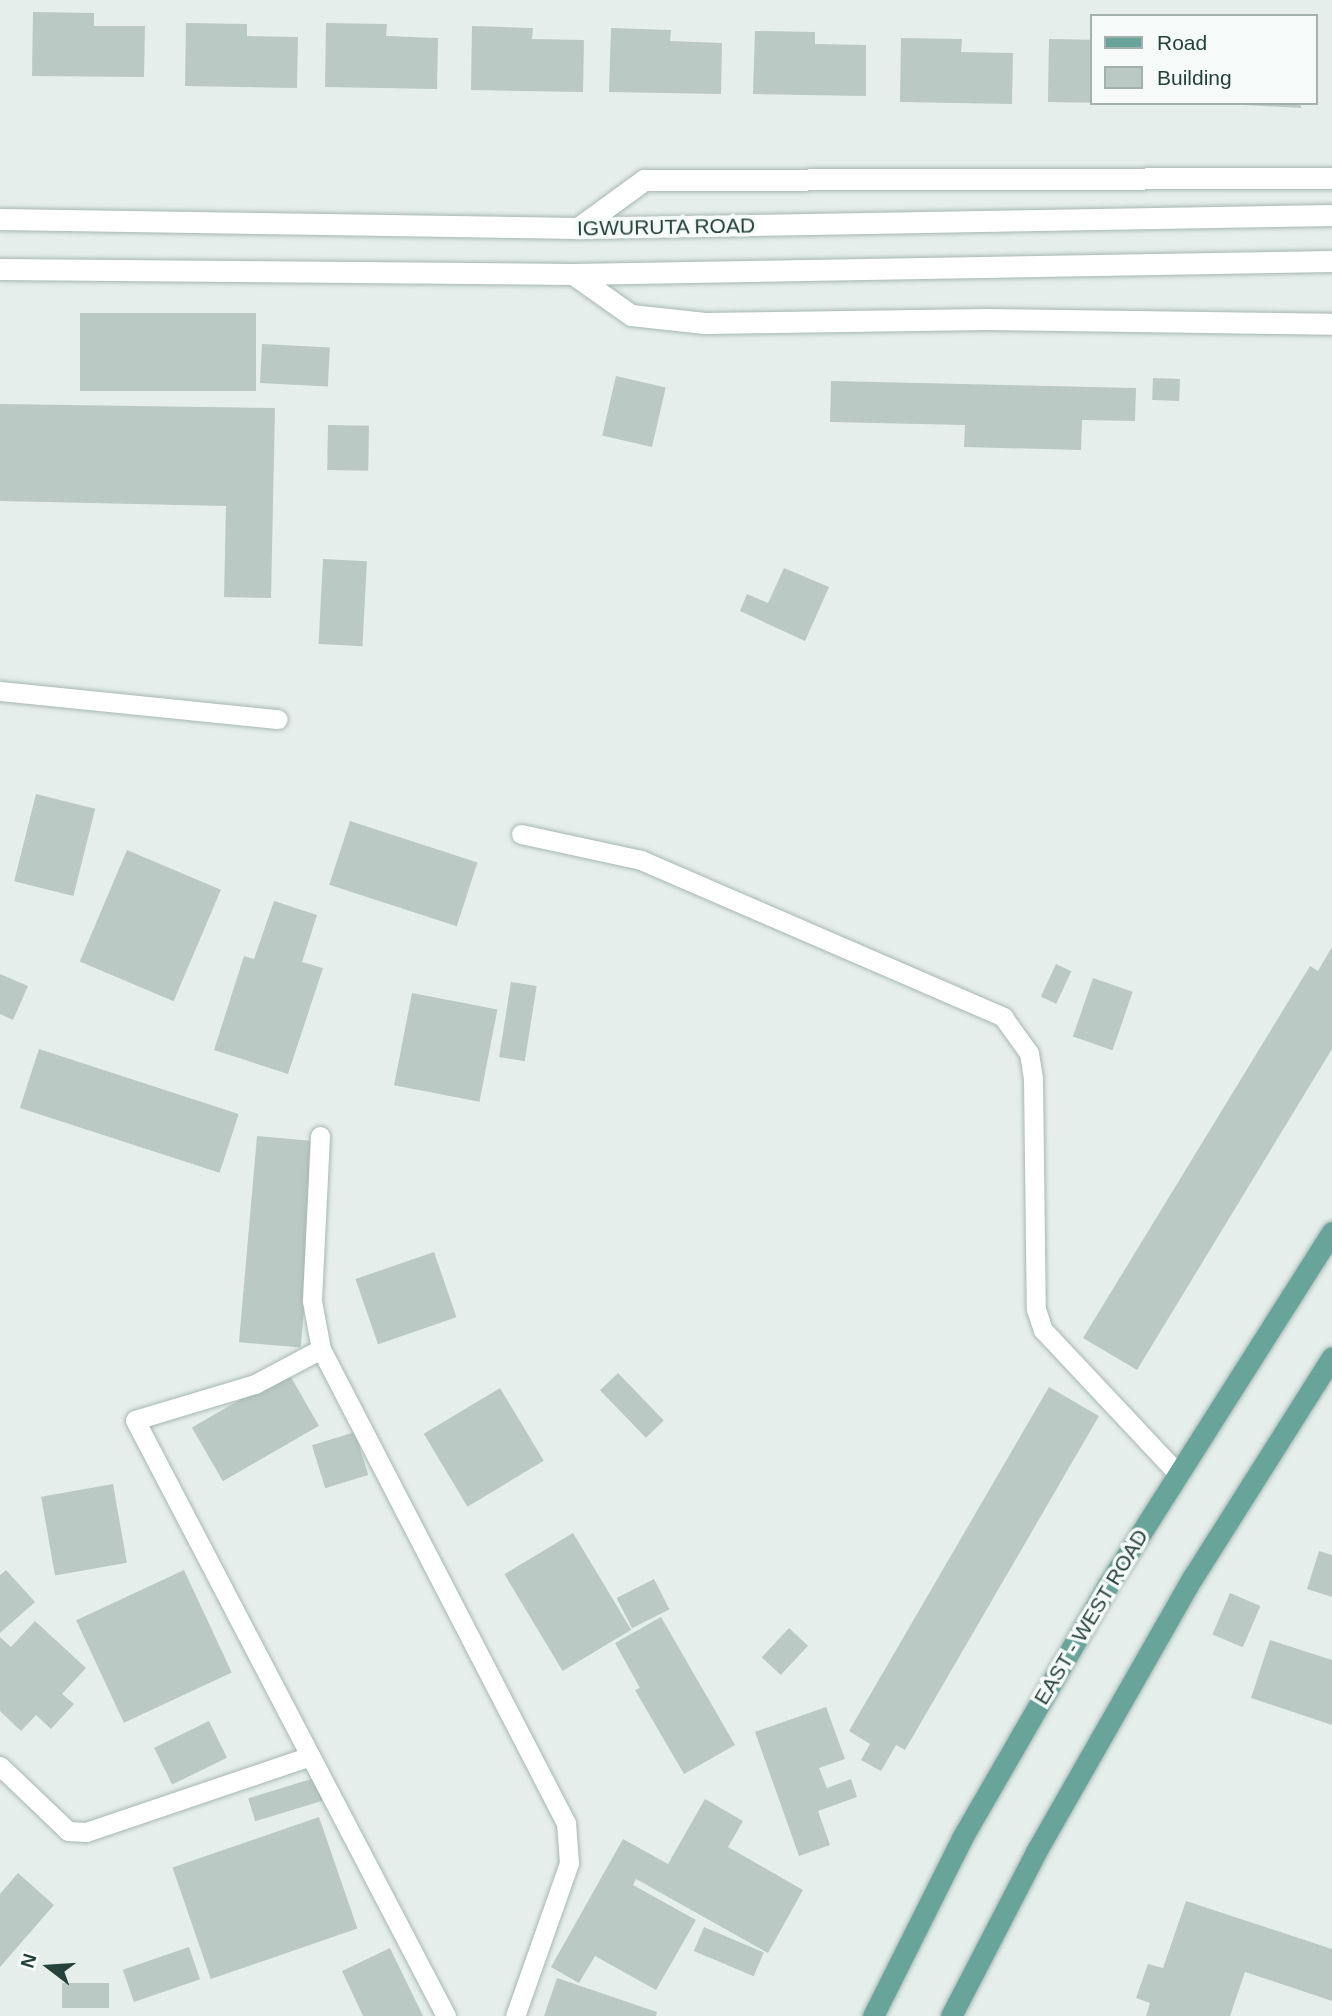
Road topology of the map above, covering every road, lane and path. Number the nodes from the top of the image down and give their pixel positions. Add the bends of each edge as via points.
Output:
1 (1332, 178) edge
2 (1332, 215) edge
3 (0, 219) edge
4 (578, 228) junction
5 (1332, 261) edge
6 (0, 269) edge
7 (573, 274) junction
8 (1332, 324) edge
9 (0, 691) edge
10 (278, 719) dead end
11 (521, 834) dead end
12 (320, 1136) dead end
13 (1332, 1232) edge
14 (321, 1349) junction
15 (1332, 1357) edge
16 (1178, 1474) junction
17 (310, 1756) junction
18 (0, 1766) edge
19 (446, 2016) edge
20 (515, 2016) edge
21 (873, 2016) edge
22 (951, 2016) edge

1 - 4 main road via 644,180
2 - 4 main road, IGWURUTA ROAD
3 - 4 main road, IGWURUTA ROAD
5 - 7 main road
6 - 7 main road
7 - 8 main road via 631,315 705,323 987,319
9 - 10 lane
11 - 16 lane via 641,860 1003,1017 1024,1043 1033,1079 1037,1308 1043,1330
12 - 14 lane via 312,1301
13 - 16 main road, EAST - WEST ROAD
14 - 17 lane via 255,1384 135,1420
14 - 20 lane via 566,1823 569,1863
15 - 22 main road via 1193,1577 1037,1850
16 - 21 main road, EAST - WEST ROAD via 962,1838
17 - 18 lane via 86,1832 68,1830
17 - 19 lane

